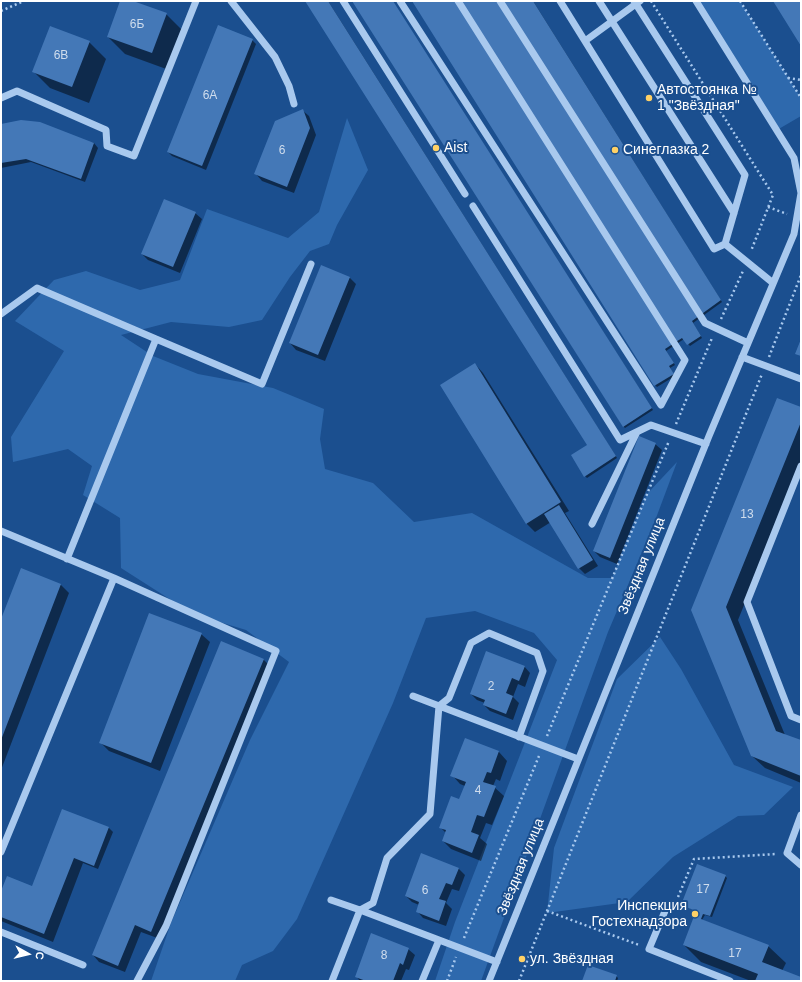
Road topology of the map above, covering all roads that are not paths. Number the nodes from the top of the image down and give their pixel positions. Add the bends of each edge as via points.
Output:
1 (196, 1) edge
2 (230, 1) edge
3 (343, 1) edge
4 (400, 1) edge
5 (458, 1) edge
6 (500, 1) edge
7 (560, 1) edge
8 (599, 1) edge
9 (696, 1) edge
10 (637, 2) edge
11 (613, 23) junction
12 (585, 41) junction
13 (2, 95) edge
14 (294, 104) dead end
15 (794, 158) junction
16 (801, 168) edge
17 (465, 194) dead end
18 (473, 206) dead end
19 (734, 213) junction
20 (725, 244) junction
21 (311, 264) dead end
22 (773, 283) junction
23 (1, 314) edge
24 (156, 339) junction
25 (748, 344) junction
26 (742, 357) junction
27 (801, 379) edge
28 (637, 432) junction
29 (706, 444) junction
30 (801, 466) edge
31 (592, 524) dead end
32 (1, 531) edge
33 (67, 559) junction
34 (114, 578) junction
35 (413, 696) dead end
36 (439, 706) junction
37 (801, 720) edge
38 (519, 736) junction
39 (578, 759) junction
40 (801, 816) edge
41 (1, 852) edge
42 (801, 865) edge
43 (331, 900) dead end
44 (674, 906) road end
45 (360, 910) junction
46 (1, 932) edge
47 (439, 940) junction
48 (497, 962) junction
49 (83, 965) dead end
50 (137, 981) edge
51 (332, 981) edge
52 (422, 981) edge
53 (489, 981) edge
54 (730, 981) edge

1 - 13 street via 134,156 107,146 106,130 17,91
2 - 14 street via 275,57 289,86
3 - 17 street
4 - 5 street via 661,405 685,360
6 - 25 street via 705,323
7 - 12 street
8 - 11 street
9 - 15 street, Звёздная улица
10 - 11 street
10 - 19 street via 745,175
11 - 12 street
11 - 19 street
12 - 20 street via 714,249
15 - 16 street, Звёздная улица
15 - 22 street, Звёздная улица via 801,193 794,234
18 - 28 street via 620,440
19 - 20 street
20 - 22 street
21 - 24 street via 262,384
22 - 25 street, Звёздная улица
23 - 24 street via 37,288
24 - 33 street
25 - 26 street, Звёздная улица
26 - 27 street
26 - 29 street, Звёздная улица
28 - 29 street via 651,425
28 - 31 street
29 - 39 street, Звёздная улица
30 - 37 street via 748,602 791,716
32 - 33 street
33 - 34 street
34 - 41 street
34 - 50 street via 276,652 166,926
35 - 36 street
36 - 38 street
36 - 38 street via 450,698 471,643 489,633 537,653 543,671
36 - 45 street via 430,814 388,858 373,903
38 - 39 street
39 - 48 street, Звёздная улица
40 - 42 street via 787,853
43 - 45 street
44 - 54 street via 665,911 648,949
45 - 47 street
45 - 51 street
46 - 49 street
47 - 48 street
47 - 52 street
48 - 53 street, Звёздная улица

